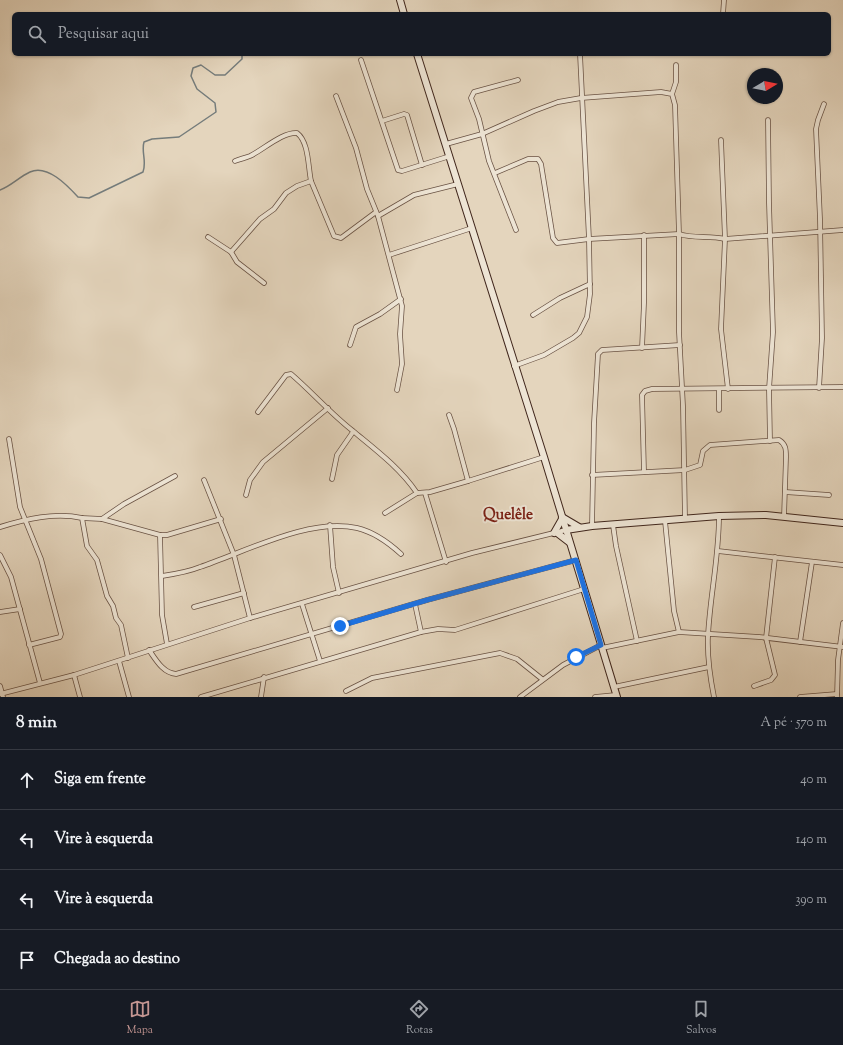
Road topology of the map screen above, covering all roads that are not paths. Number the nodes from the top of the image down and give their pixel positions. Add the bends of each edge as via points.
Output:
1 (400, 0) edge
2 (724, 0) edge
3 (403, 12) edge
4 (723, 12) edge
5 (418, 56) edge
6 (580, 56) edge
7 (361, 60) dead end
8 (676, 65) dead end
9 (518, 80) dead end
10 (672, 94) junction
11 (336, 96) dead end
12 (581, 98) junction
13 (824, 104) dead end
14 (768, 120) dead end
15 (382, 121) junction
16 (482, 134) junction
17 (721, 140) dead end
18 (446, 144) junction
19 (450, 156) junction
20 (235, 161) dead end
21 (422, 165) junction
22 (495, 174) junction
23 (311, 181) junction
24 (458, 184) junction
25 (377, 214) junction
26 (472, 228) junction
27 (516, 230) dead end
28 (843, 230) edge
29 (821, 233) junction
30 (679, 234) junction
31 (644, 235) junction
32 (208, 237) dead end
33 (770, 237) junction
34 (589, 239) junction
35 (725, 240) junction
36 (230, 252) junction
37 (389, 255) junction
38 (264, 283) dead end
39 (590, 284) junction
40 (401, 299) junction
41 (534, 315) dead end
42 (350, 345) dead end
43 (680, 345) junction
44 (642, 348) junction
45 (514, 366) junction
46 (843, 387) edge
47 (819, 388) junction
48 (682, 389) junction
49 (718, 389) junction
50 (728, 389) junction
51 (770, 389) junction
52 (397, 390) dead end
53 (328, 408) junction
54 (719, 410) dead end
55 (258, 412) dead end
56 (449, 415) dead end
57 (353, 432) junction
58 (8, 439) dead end
59 (770, 441) junction
60 (544, 457) junction
61 (685, 470) junction
62 (644, 472) junction
63 (592, 475) junction
64 (175, 476) dead end
65 (332, 479) dead end
66 (204, 480) dead end
67 (468, 481) junction
68 (785, 492) junction
69 (417, 493) junction
70 (425, 493) junction
71 (829, 494) dead end
72 (246, 495) dead end
73 (385, 513) dead end
74 (719, 516) junction
75 (784, 517) junction
76 (82, 518) junction
77 (562, 518) junction
78 (25, 519) junction
79 (102, 519) junction
80 (221, 519) junction
81 (685, 519) junction
82 (665, 521) junction
83 (843, 523) edge
84 (330, 525) junction
85 (613, 525) junction
86 (592, 526) junction
87 (0, 527) edge
88 (578, 528) junction
89 (566, 530) junction
90 (555, 532) junction
91 (160, 535) junction
92 (569, 541) junction
93 (718, 551) junction
94 (401, 554) dead end
95 (0, 555) edge
96 (234, 555) junction
97 (775, 557) junction
98 (576, 560) junction
99 (446, 562) junction
100 (812, 562) junction
101 (843, 566) edge
102 (162, 576) junction
103 (584, 589) junction
104 (244, 593) junction
105 (340, 593) junction
106 (302, 604) junction
107 (415, 604) junction
108 (194, 607) dead end
109 (20, 609) junction
110 (0, 612) edge
111 (250, 618) junction
112 (843, 623) edge
113 (421, 632) junction
114 (679, 632) junction
115 (708, 632) junction
116 (311, 634) junction
117 (766, 638) junction
118 (637, 641) junction
119 (800, 642) junction
120 (167, 644) junction
121 (29, 645) junction
122 (841, 646) edge
123 (602, 647) junction
124 (149, 650) junction
125 (128, 658) junction
126 (119, 661) junction
127 (320, 661) junction
128 (709, 667) junction
129 (74, 675) junction
130 (264, 677) junction
131 (542, 679) junction
132 (40, 683) junction
133 (0, 686) edge
134 (754, 686) dead end
135 (614, 687) junction
136 (346, 691) dead end
137 (2, 695) edge
138 (837, 695) edge
139 (616, 696) edge
140 (80, 697) edge
141 (129, 697) edge
142 (201, 697) edge
143 (261, 697) edge
144 (520, 697) edge
145 (595, 697) edge
146 (714, 697) edge
147 (800, 697) edge

1 - 3 main road
2 - 4 street
5 - 18 main road
6 - 12 street
7 - 15 street
8 - 10 street via 676,82
9 - 16 street via 472,94
10 - 12 street via 661,92
10 - 30 street via 675,105
11 - 25 street
12 - 16 street via 546,106
12 - 34 street
13 - 29 street via 816,129
14 - 33 street
15 - 21 street via 398,170
15 - 21 street via 407,115
16 - 18 street
16 - 22 street via 485,150
17 - 35 street
18 - 19 main road
19 - 21 street
19 - 24 main road
20 - 23 street via 252,155 267,144 297,133 309,158
22 - 27 street
22 - 34 street via 528,159 538,159 555,241 560,243
23 - 25 street via 337,238 341,238
23 - 36 street via 286,194
24 - 25 street via 414,196
24 - 26 main road
25 - 37 street
26 - 37 street
26 - 45 main road
28 - 29 street
29 - 33 street
29 - 47 street via 822,338
30 - 31 street
30 - 35 street
30 - 43 street
31 - 34 street
31 - 44 street
32 - 36 street
33 - 35 street
33 - 51 street via 773,332
34 - 39 street
35 - 50 street via 721,329
36 - 38 street via 237,262
37 - 40 street
39 - 41 street via 560,298
39 - 45 street via 587,318 579,332 544,354
40 - 42 street via 356,327
40 - 52 street via 402,364
43 - 44 street
43 - 48 street
44 - 63 street via 602,350 598,354
45 - 60 main road
46 - 47 street
47 - 51 street
48 - 49 street
48 - 61 street
48 - 62 street via 652,389 642,395
49 - 50 street
49 - 54 street
50 - 51 street
51 - 59 street
53 - 55 street via 290,374 286,375
53 - 57 street
53 - 72 street via 263,462 250,480
56 - 67 street
57 - 65 street via 337,455
57 - 69 street via 374,447 403,474
58 - 78 street via 18,500
59 - 61 street via 710,445 703,451 700,465
59 - 68 street via 779,440 785,447
60 - 67 street
60 - 77 main road
61 - 62 street
61 - 81 street
62 - 63 street
63 - 86 street
64 - 79 street
66 - 80 street
67 - 70 street
68 - 71 street
68 - 75 street
69 - 70 street
69 - 73 street
70 - 99 street
74 - 75 main road
74 - 81 main road
74 - 93 street
75 - 83 main road
76 - 78 street via 67,516
76 - 79 street
76 - 125 street via 87,546 97,560 107,596 121,625
77 - 88 main road
77 - 89 main road
77 - 90 main road
78 - 87 street
78 - 121 street via 41,559 61,634 60,637
79 - 91 street
80 - 91 street via 173,534
80 - 96 street
81 - 82 main road
82 - 85 main road
82 - 114 street via 674,610
84 - 94 street via 358,528 368,532
84 - 96 street via 303,531
84 - 105 street via 333,567
85 - 86 main road
85 - 118 street
86 - 88 main road
88 - 89 main road
88 - 92 main road
89 - 90 street
89 - 92 main road
90 - 92 main road
90 - 99 street
91 - 102 street
92 - 98 main road
93 - 97 street
93 - 115 street
95 - 109 street via 9,569
96 - 102 street via 200,568
96 - 104 street
97 - 100 street
97 - 117 street
98 - 103 main road
98 - 107 street
99 - 105 street
100 - 101 street
100 - 119 street
102 - 120 street via 162,615
103 - 113 street via 455,630
103 - 123 main road
104 - 108 street
104 - 111 street
105 - 106 street
106 - 111 street
106 - 116 street
107 - 113 street
107 - 116 street
109 - 110 street
109 - 121 street
111 - 120 street
112 - 122 street
113 - 127 street
114 - 115 street
114 - 118 street
115 - 117 street
115 - 128 street
116 - 124 street via 176,674 169,674 164,670
116 - 127 street
117 - 119 street
117 - 134 street via 775,675 771,680
118 - 123 street
119 - 122 street
120 - 124 street
121 - 132 street
122 - 138 street
123 - 131 street via 576,657
123 - 135 main road
124 - 125 street
125 - 126 street
126 - 129 street
126 - 141 street
127 - 130 street
128 - 135 street
128 - 146 street
129 - 132 street
129 - 140 street
130 - 142 street
130 - 143 street
131 - 136 street via 517,659 500,653 372,678
131 - 144 street
132 - 137 street
133 - 137 street
135 - 139 main road
138 - 147 street
139 - 145 street

